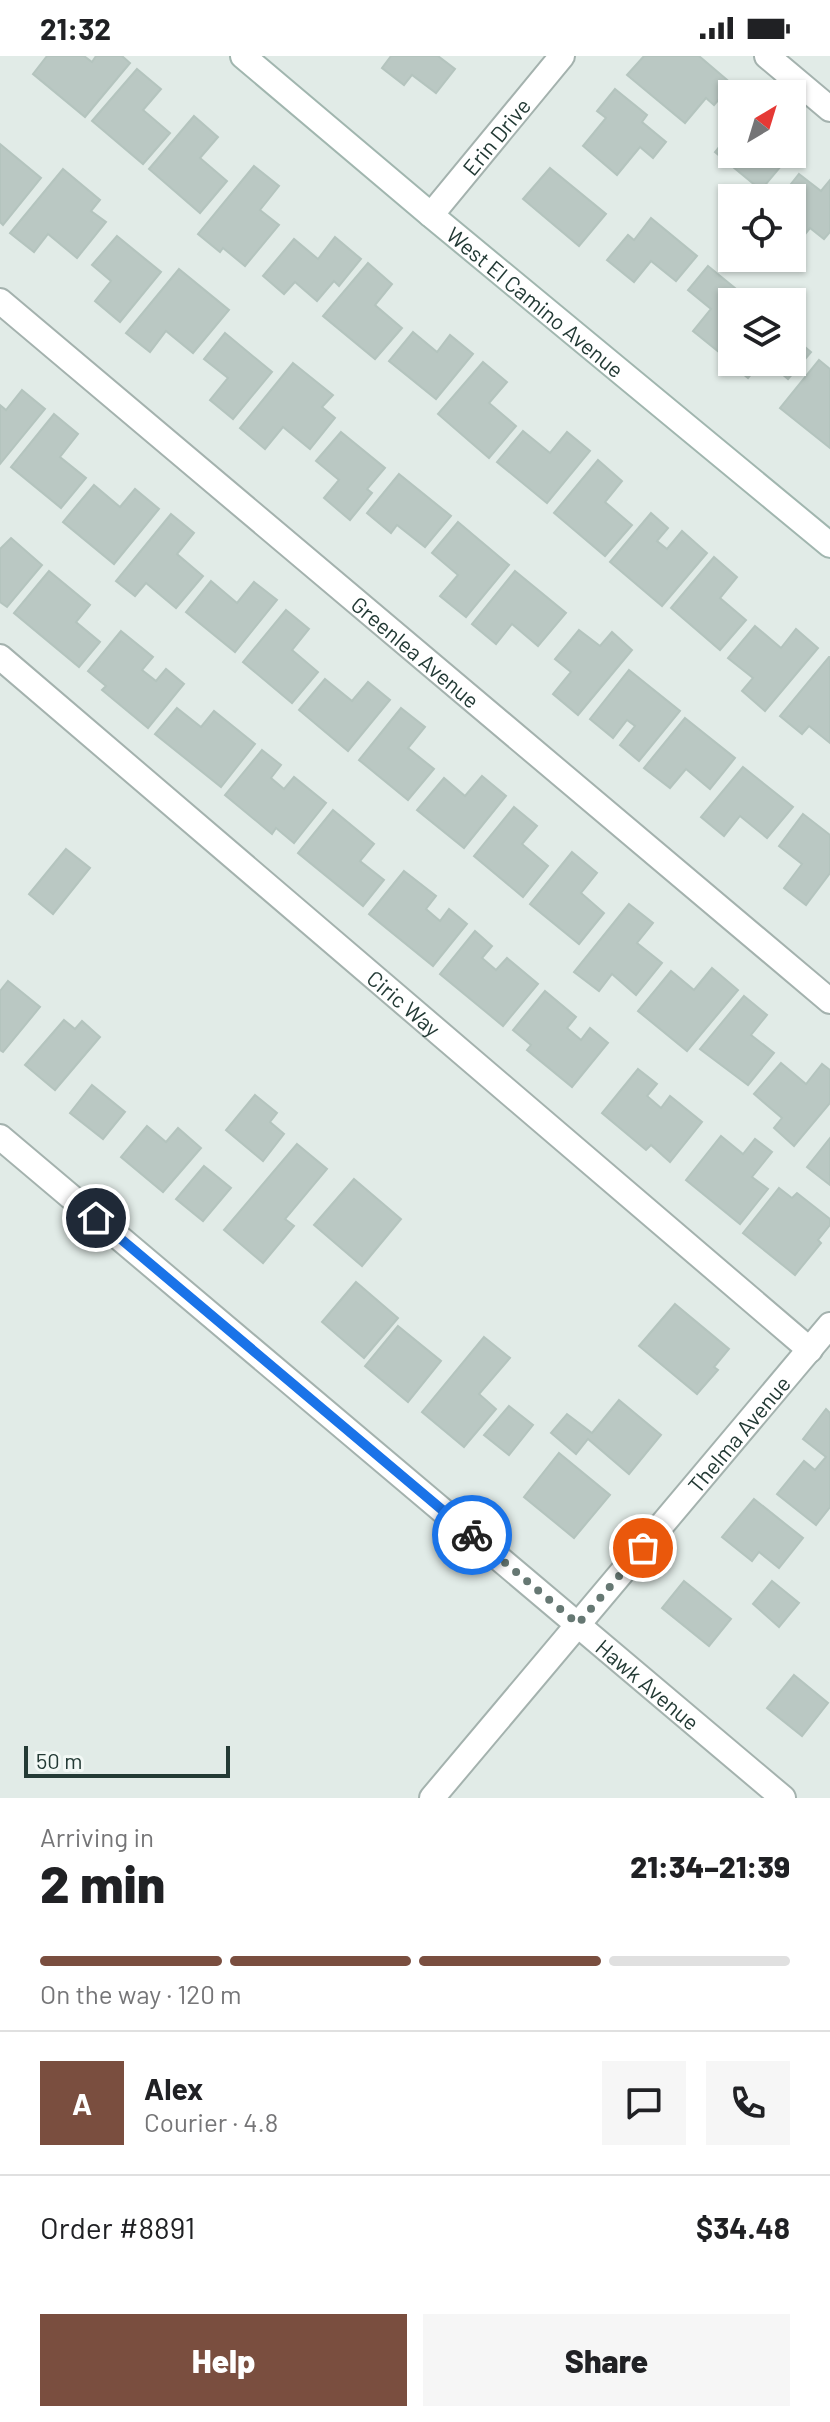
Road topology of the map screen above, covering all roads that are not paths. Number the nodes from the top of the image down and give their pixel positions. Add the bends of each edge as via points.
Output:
1 (243, 56) edge
2 (562, 56) edge
3 (767, 56) edge
4 (830, 109) edge
5 (431, 215) junction
6 (0, 301) edge
7 (830, 545) edge
8 (0, 657) edge
9 (830, 1001) edge
10 (0, 1137) edge
11 (830, 1325) edge
12 (810, 1350) junction
13 (578, 1624) junction
14 (432, 1798) edge
15 (783, 1798) edge

1 - 5 street, West El Camino Avenue
2 - 5 street, Erin Drive
3 - 4 street
5 - 7 street, West El Camino Avenue
6 - 9 street, Greenlea Avenue
8 - 12 street, Ciric Way
10 - 13 street, Hawk Avenue
11 - 12 street, Thelma Avenue
12 - 13 street, Thelma Avenue
13 - 14 street, Thelma Avenue
13 - 15 street, Hawk Avenue

